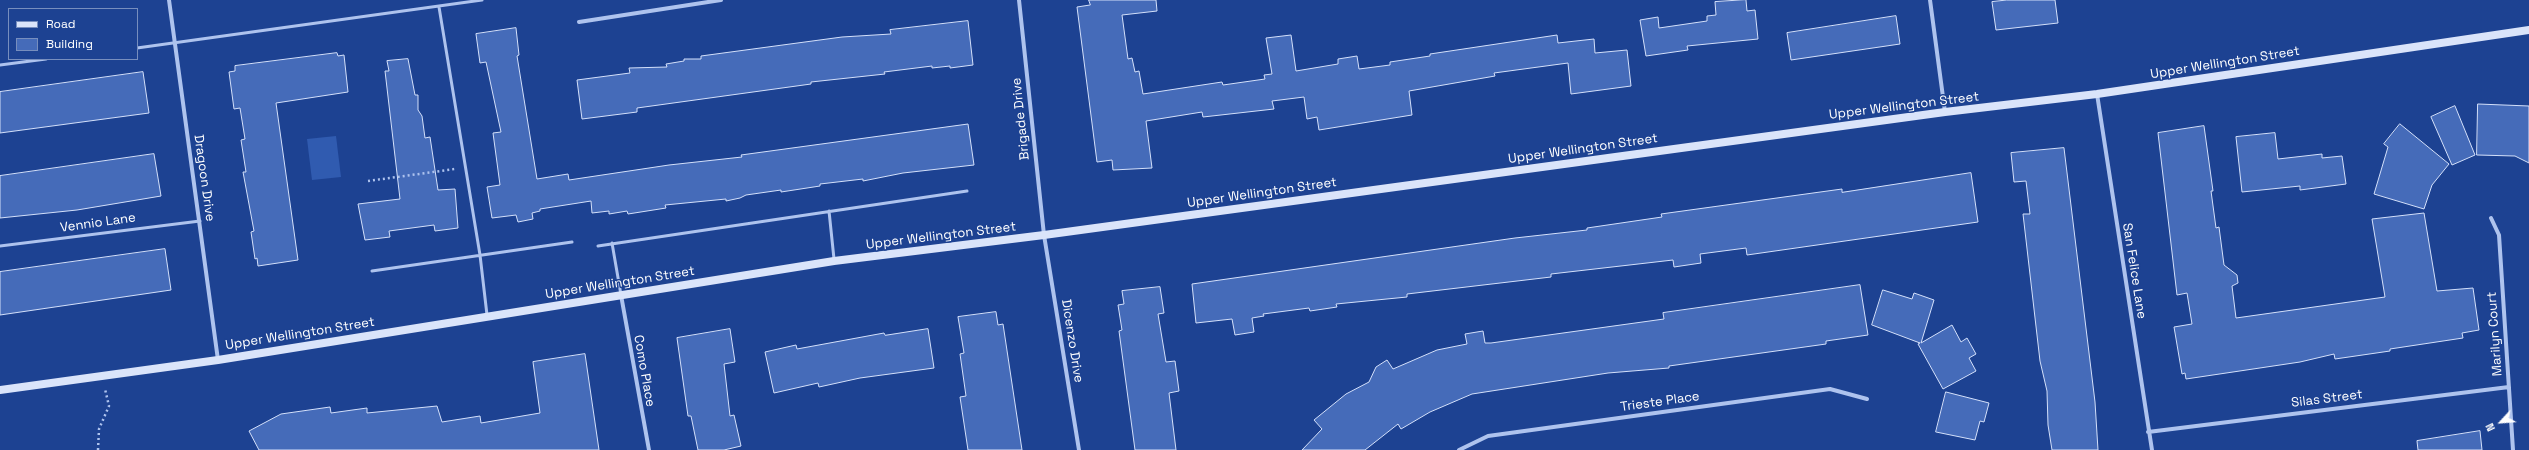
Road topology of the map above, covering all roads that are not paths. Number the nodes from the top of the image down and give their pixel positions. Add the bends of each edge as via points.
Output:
1 (169, 0) edge
2 (482, 0) edge
3 (721, 0) edge
4 (1019, 0) edge
5 (1930, 0) edge
6 (439, 6) junction
7 (579, 22) dead end
8 (2529, 30) edge
9 (175, 44) junction
10 (138, 48) edge
11 (39, 60) edge
12 (0, 66) edge
13 (2097, 94) junction
14 (1945, 112) junction
15 (967, 191) dead end
16 (829, 212) junction
17 (2491, 218) dead end
18 (200, 221) junction
19 (1044, 235) junction
20 (572, 242) dead end
21 (612, 243) junction
22 (0, 246) edge
23 (598, 246) dead end
24 (480, 255) junction
25 (834, 261) junction
26 (372, 271) dead end
27 (621, 295) junction
28 (487, 316) junction
29 (218, 360) junction
30 (2509, 387) junction
31 (0, 390) edge
32 (1867, 399) dead end
33 (2148, 432) junction
34 (649, 450) edge
35 (1080, 450) edge
36 (1459, 450) edge
37 (2152, 450) edge
38 (2513, 450) edge

1 - 9 street, Dragoon Drive
2 - 6 lane
3 - 7 street
4 - 19 street, Brigade Drive
5 - 14 street
6 - 9 lane
6 - 24 lane
8 - 13 main road, Upper Wellington Street
9 - 10 lane
9 - 18 street, Dragoon Drive
11 - 12 lane
13 - 14 main road, Upper Wellington Street
13 - 33 street, San Felice Lane
14 - 19 main road, Upper Wellington Street
15 - 16 lane
16 - 21 lane
16 - 25 lane
17 - 30 street, Marilyn Court via 2499,235
18 - 22 lane, Vennio Lane
18 - 29 street, Dragoon Drive
19 - 25 main road, Upper Wellington Street
19 - 35 street, Dicenzo Drive
20 - 24 lane
21 - 23 lane
21 - 27 lane
24 - 26 lane
24 - 28 lane
25 - 27 main road, Upper Wellington Street
27 - 28 main road, Upper Wellington Street
27 - 34 street, Como Place
28 - 29 main road, Upper Wellington Street
29 - 31 main road, Upper Wellington Street
30 - 33 street, Silas Street
30 - 38 street, Marilyn Court
32 - 36 street, Trieste Place via 1830,389 1488,436
33 - 37 street, San Felice Lane

